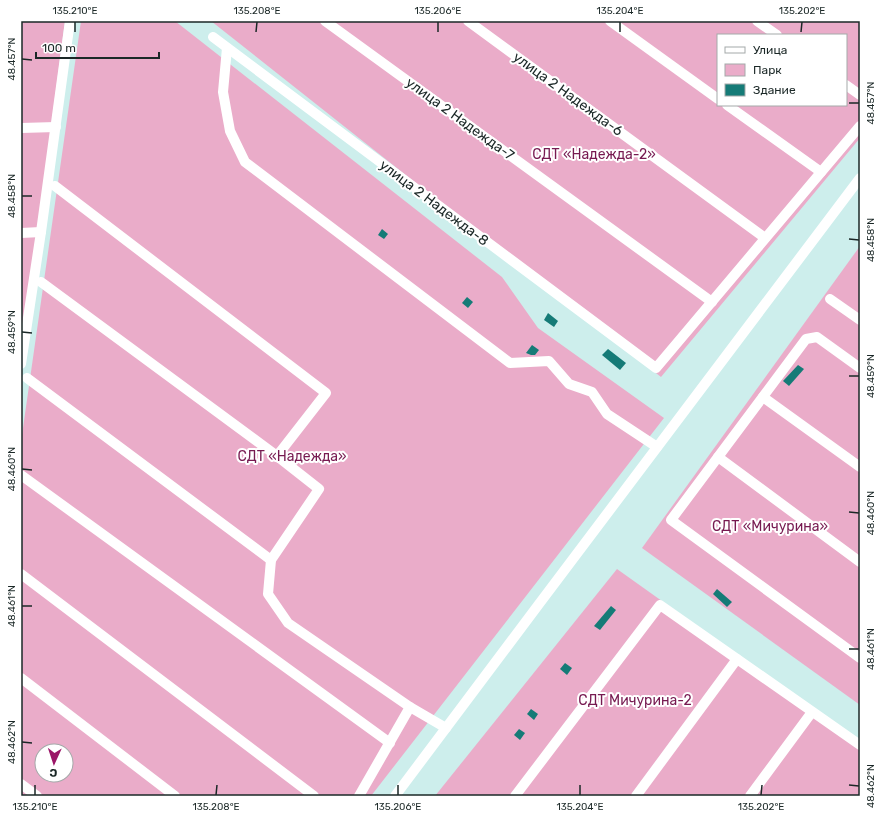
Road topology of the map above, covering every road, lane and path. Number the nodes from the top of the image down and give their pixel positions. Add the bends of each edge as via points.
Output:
1 (70, 21) edge
2 (326, 21) edge
3 (468, 21) edge
4 (610, 21) edge
5 (757, 21) edge
6 (776, 34) edge
7 (212, 38) dead end
8 (227, 48) junction
9 (847, 86) edge
10 (860, 95) edge
11 (717, 98) edge
12 (728, 106) edge
13 (860, 126) edge
14 (56, 127) junction
15 (21, 128) edge
16 (821, 172) junction
17 (860, 178) edge
18 (55, 186) dead end
19 (21, 232) edge
20 (41, 232) junction
21 (766, 238) junction
22 (41, 282) dead end
23 (830, 299) dead end
24 (712, 302) junction
25 (860, 320) edge
26 (21, 364) edge
27 (860, 368) edge
28 (27, 378) dead end
29 (763, 397) junction
30 (657, 447) junction
31 (277, 456) junction
32 (718, 457) junction
33 (860, 467) edge
34 (21, 475) edge
35 (271, 560) junction
36 (860, 562) edge
37 (21, 574) edge
38 (860, 658) edge
39 (737, 659) junction
40 (21, 678) edge
41 (410, 707) junction
42 (812, 712) junction
43 (446, 728) junction
44 (390, 743) junction
45 (860, 746) edge
46 (21, 784) edge
47 (37, 796) edge
48 (175, 796) edge
49 (314, 796) edge
50 (359, 796) edge
51 (395, 796) edge
52 (515, 796) edge
53 (636, 796) edge
54 (750, 796) edge

1 - 14 street
2 - 24 street, улица 2 Надежда-7
3 - 21 street, улица 2 Надежда-6
4 - 11 street
5 - 6 street
7 - 8 street, улица 2 Надежда-8
8 - 24 street, улица 2 Надежда-8 via 656,368
8 - 30 street via 223,92 230,132 245,162 510,362 549,360 569,384 592,392 607,414
9 - 10 street
12 - 16 street
13 - 16 street
14 - 15 street
14 - 20 street
16 - 21 street
17 - 30 street
18 - 31 street via 326,392
19 - 20 street
20 - 26 street
21 - 24 street
22 - 31 street
23 - 25 street
27 - 29 street via 817,337 806,339
28 - 35 street
29 - 32 street
29 - 33 street
30 - 43 street
31 - 35 street via 319,489
32 - 36 street
32 - 38 street via 671,520
34 - 44 street
35 - 41 street via 268,594 288,623
37 - 49 street
39 - 42 street
39 - 52 street via 660,605
39 - 53 street
40 - 48 street
41 - 43 street
41 - 44 street
42 - 45 street
42 - 54 street
43 - 51 street
44 - 50 street
46 - 47 street

